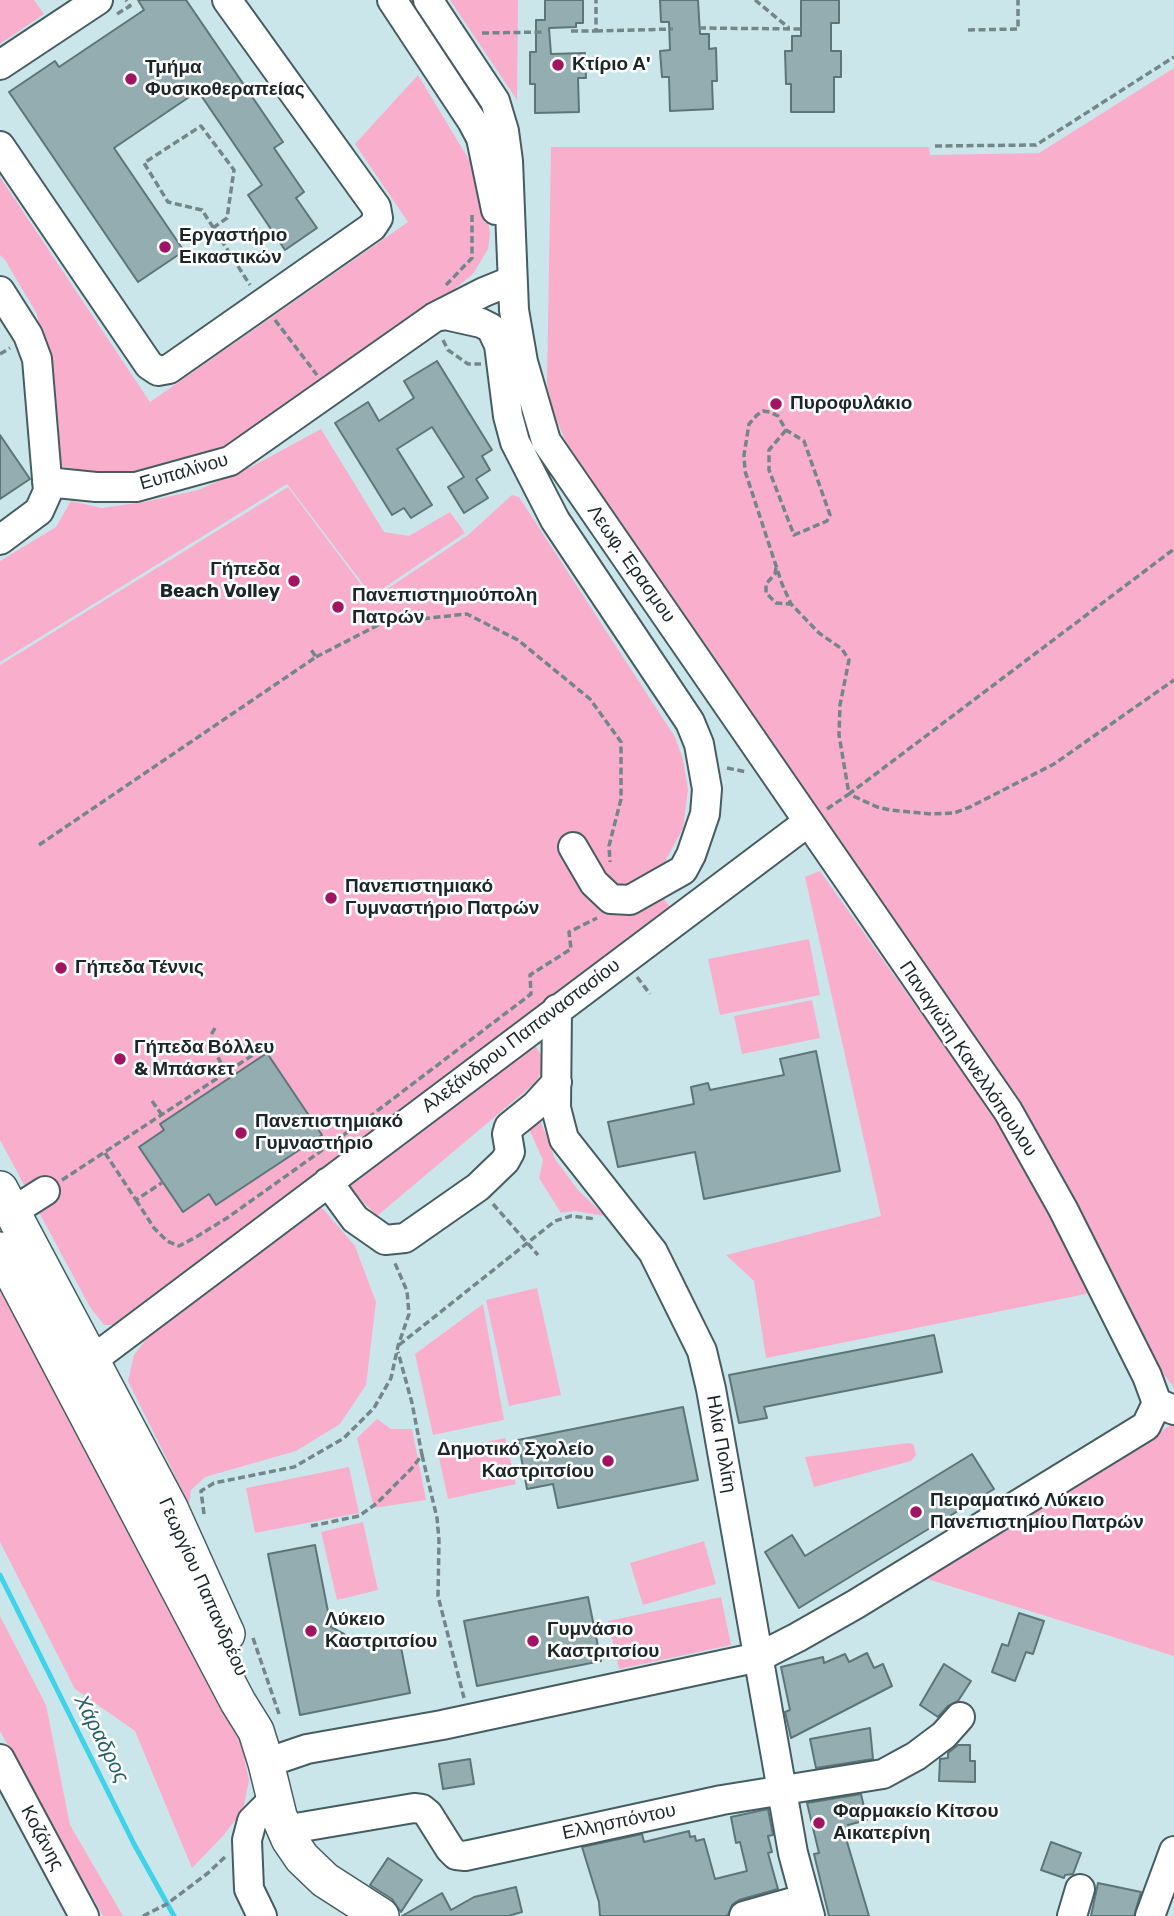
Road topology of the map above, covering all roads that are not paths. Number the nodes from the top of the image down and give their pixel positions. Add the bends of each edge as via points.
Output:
1 (98, 0) edge
2 (227, 0) edge
3 (392, 0) edge
4 (428, 0) edge
5 (0, 65) edge
6 (0, 146) edge
7 (511, 281) junction
8 (0, 291) edge
9 (438, 314) junction
10 (506, 350) junction
11 (47, 482) junction
12 (0, 540) edge
13 (808, 822) junction
14 (573, 847) dead end
15 (557, 1009) junction
16 (557, 1082) junction
17 (328, 1182) junction
18 (46, 1191) road end
19 (6, 1200) edge
20 (0, 1250) edge
21 (80, 1369) junction
22 (1166, 1407) edge
23 (759, 1657) junction
24 (960, 1717) dead end
25 (268, 1739) junction
26 (0, 1759) edge
27 (782, 1789) junction
28 (269, 1818) junction
29 (1174, 1852) edge
30 (1080, 1889) dead end
31 (807, 1907) edge
32 (84, 1916) edge
33 (262, 1916) edge
34 (382, 1916) edge
35 (744, 1916) edge
36 (1072, 1916) edge
37 (1150, 1916) edge

1 - 5 street
2 - 6 street via 376,207 378,218 372,227 169,369 158,372 149,365
3 - 7 street via 481,138
4 - 7 street via 495,101 504,131
7 - 9 street, Ευπαλίνου
7 - 10 street, Λεωφ. Έρασμου
8 - 11 street via 28,335 37,359
9 - 10 street via 491,328
9 - 11 street, Ευπαλίνου via 230,461 136,487
10 - 13 street, Λεωφ. Έρασμου via 531,393 546,442
10 - 14 street via 508,416 515,442 547,506 690,722 699,744 706,789 705,814 683,870 621,900 594,883
11 - 12 street via 39,511
13 - 15 street, Αλεξάνδρου Παπαναστασίου
13 - 22 street, Παναγιώτη Κανελλόπουλου via 1008,1111
15 - 16 street, Ηλία Πολίτη
15 - 17 street, Αλεξάνδρου Παπαναστασίου
16 - 17 street via 509,1127 510,1152 505,1161 405,1238 385,1240 355,1219
16 - 23 street, Ηλία Πολίτη via 556,1108 564,1139 653,1252 702,1351
17 - 21 street, Αλεξάνδρου Παπαναστασίου
18 - 19 street
19 - 21 main road, Γεωργίου Παπανδρέου
20 - 21 main road, Γεωργίου Παπανδρέου
21 - 25 main road, Γεωργίου Παπανδρέου via 170,1508 214,1602
22 - 23 street via 1146,1426 847,1609
23 - 25 street via 431,1728 307,1749
23 - 27 street, Ηλία Πολίτη
24 - 27 street, Ελλησπόντου via 944,1735 890,1772
25 - 28 main road, Γεωργίου Παπανδρέου
26 - 32 street, Κοζάνης
27 - 28 street, Ελλησπόντου via 465,1856 450,1850 422,1809
27 - 31 street, Ηλία Πολίτη
28 - 33 street via 246,1847 251,1895
28 - 34 main road via 325,1880
29 - 37 street
30 - 36 street
31 - 35 street

